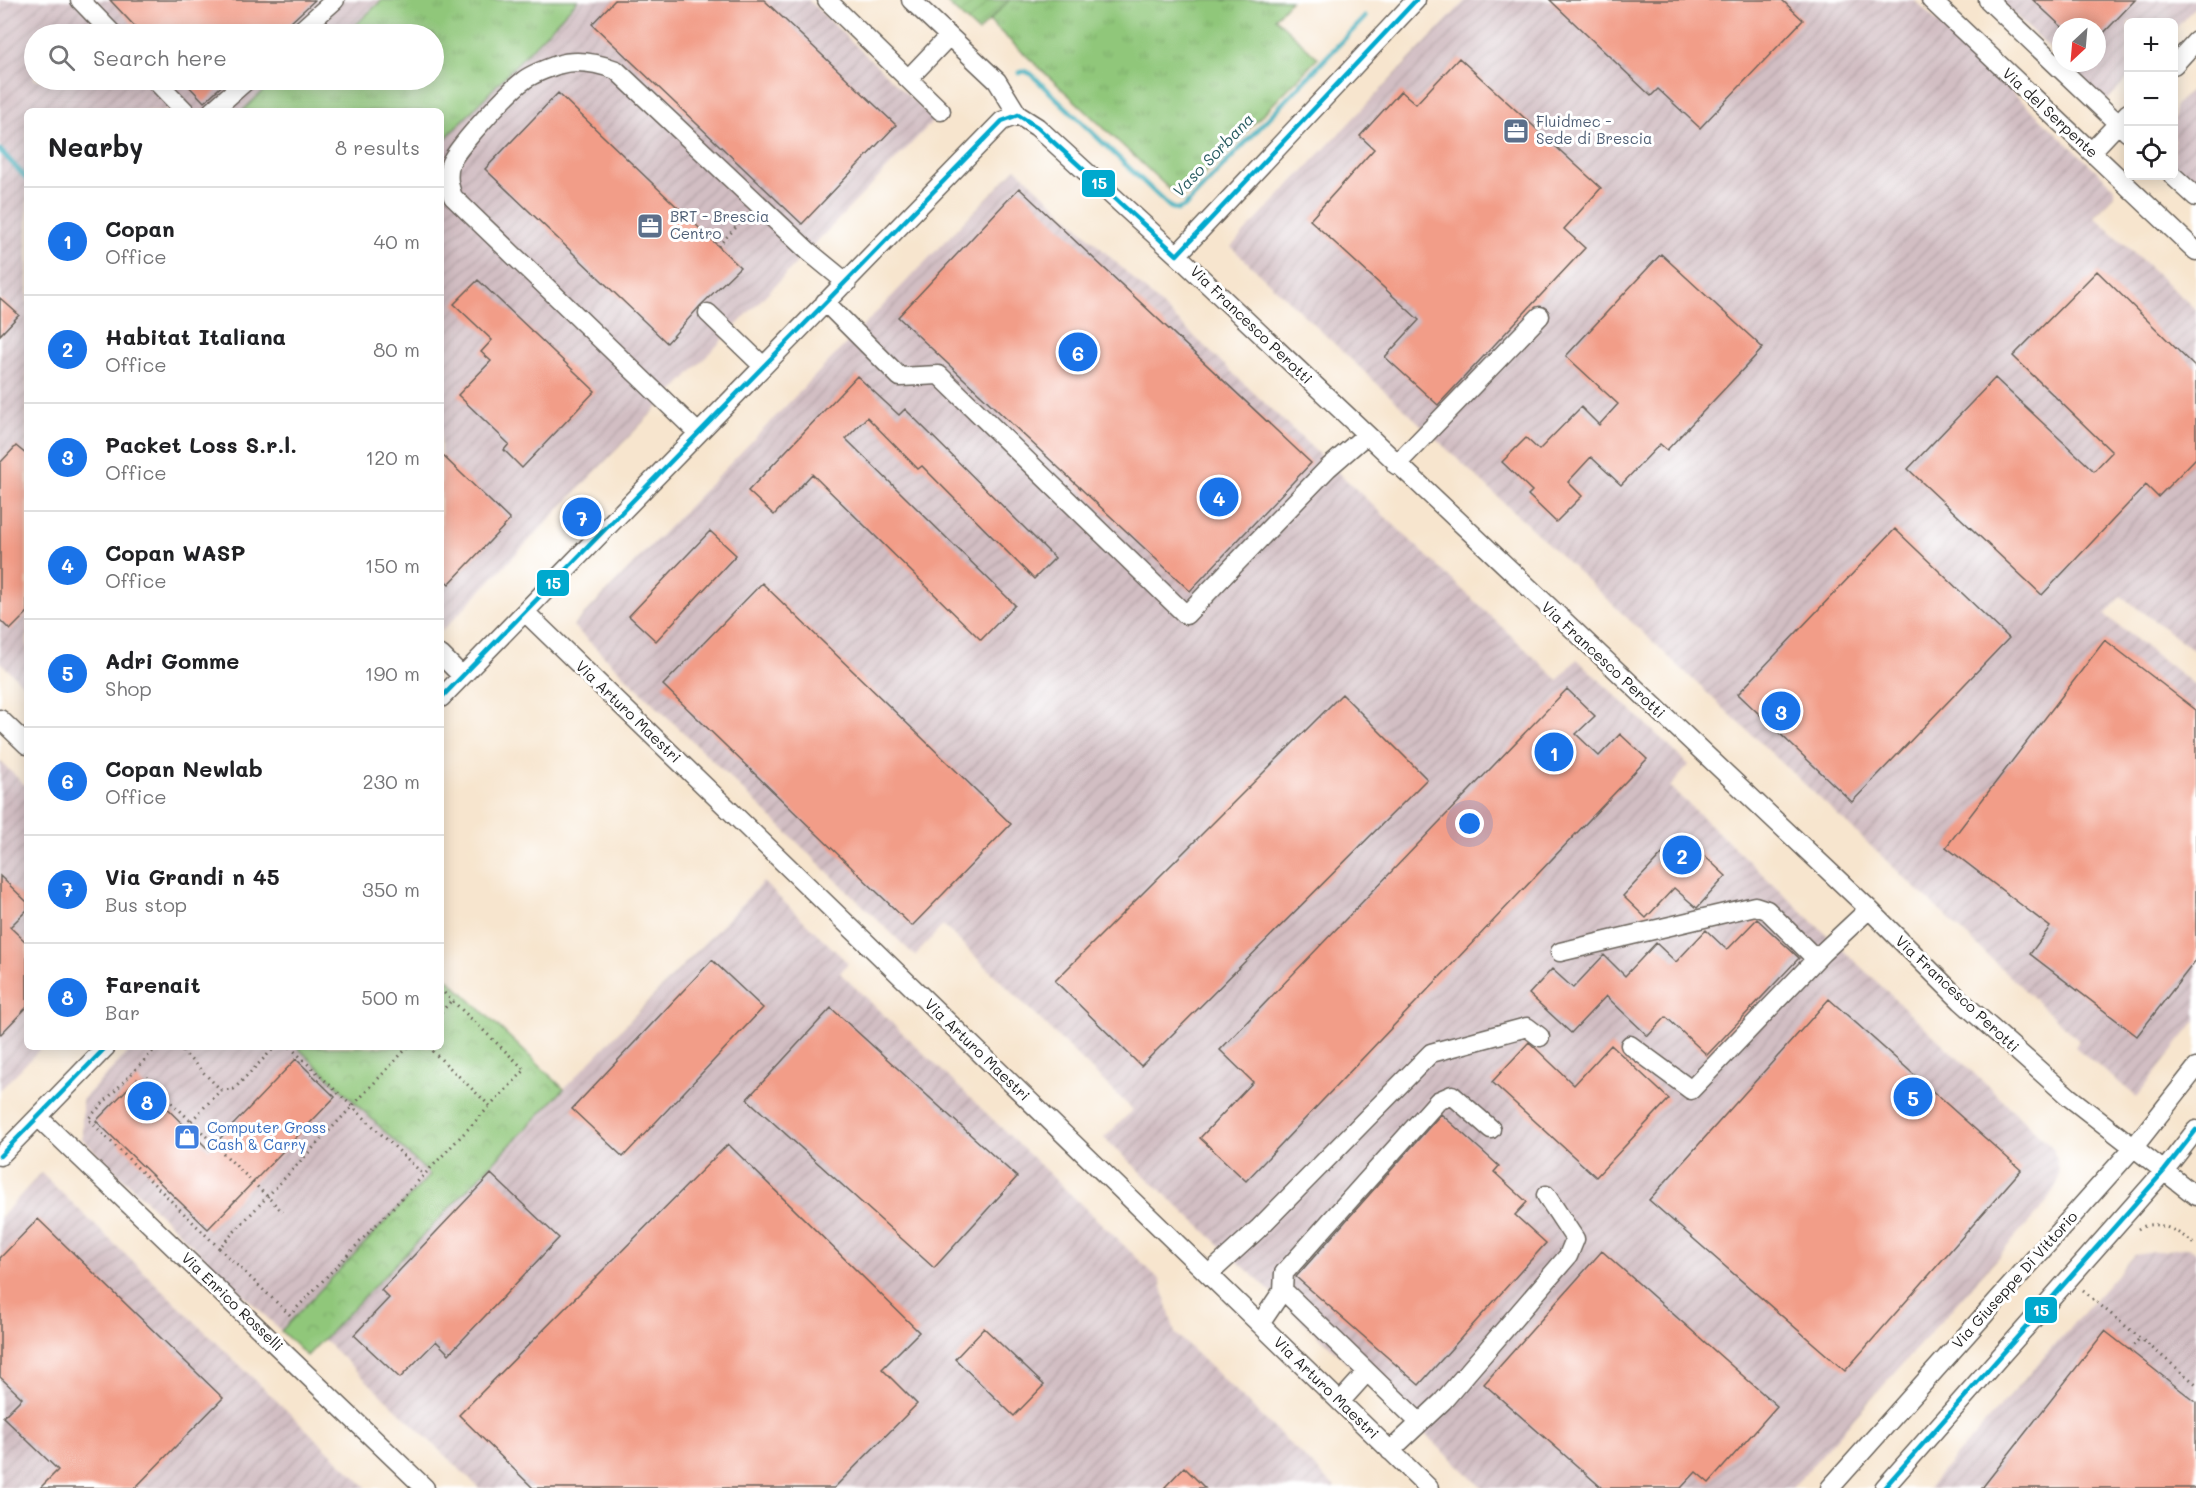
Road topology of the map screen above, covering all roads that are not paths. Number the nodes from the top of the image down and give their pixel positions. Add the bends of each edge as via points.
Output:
1 (80, 0) edge
2 (335, 0) edge
3 (826, 0) edge
4 (911, 0) edge
5 (1416, 0) edge
6 (1931, 0) edge
7 (1988, 0) edge
8 (103, 24) edge
9 (308, 24) edge
10 (949, 36) junction
11 (2196, 41) edge
12 (2178, 61) edge
13 (908, 79) junction
14 (165, 90) edge
15 (236, 90) edge
16 (182, 108) edge
17 (215, 108) edge
18 (942, 111) dead end
19 (1018, 115) junction
20 (2124, 122) edge
21 (2124, 124) edge
22 (2091, 152) junction
23 (2177, 180) edge
24 (2196, 197) edge
25 (2196, 251) edge
26 (1177, 255) junction
27 (847, 283) junction
28 (825, 303) junction
29 (708, 313) dead end
30 (1540, 316) dead end
31 (763, 366) junction
32 (698, 433) junction
33 (1366, 435) junction
34 (1396, 465) junction
35 (525, 612) junction
36 (444, 657) edge
37 (462, 676) junction
38 (444, 695) edge
39 (0, 719) edge
40 (24, 742) edge
41 (1869, 909) junction
42 (1560, 952) dead end
43 (1816, 959) junction
44 (1540, 1037) dead end
45 (1630, 1045) dead end
46 (103, 1050) edge
47 (2196, 1068) edge
48 (38, 1117) junction
49 (1491, 1129) dead end
50 (2196, 1130) edge
51 (2134, 1147) junction
52 (0, 1156) edge
53 (2164, 1171) junction
54 (1546, 1195) dead end
55 (2196, 1196) edge
56 (1209, 1274) junction
57 (1283, 1290) junction
58 (1260, 1324) junction
59 (1367, 1372) junction
60 (1340, 1402) junction
61 (1420, 1424) junction
62 (1390, 1451) junction
63 (424, 1488) edge
64 (1429, 1488) edge
65 (1830, 1488) edge
66 (1884, 1488) edge

1 - 8 street
2 - 9 street
3 - 13 street
4 - 10 street
5 - 26 street
6 - 22 street, Via del Serpente
7 - 20 street
10 - 13 street
10 - 19 street via 997,81
11 - 12 street
13 - 18 street
14 - 16 street
15 - 17 street
19 - 26 street, Via Francesco Perotti via 1037,127
19 - 27 street via 1002,121
21 - 22 street
22 - 25 street, Via del Serpente
23 - 24 street
26 - 33 street, Via Francesco Perotti
27 - 28 street
27 - 32 street via 616,70 576,62 557,65 523,80 450,163 448,183 453,197
28 - 31 street
28 - 33 street via 900,377 939,375 1186,615 1328,468
29 - 31 street
30 - 34 street
31 - 32 street
32 - 35 street
33 - 34 street, Via Francesco Perotti
34 - 41 street, Via Francesco Perotti
35 - 37 street
35 - 56 street, Via Arturo Maestri
36 - 37 street
37 - 38 street
39 - 40 street
41 - 43 street
41 - 51 street, Via Francesco Perotti via 1961,1001 2069,1097
42 - 43 street via 1755,906 1767,910
43 - 45 street via 1691,1090
44 - 56 street via 1527,1027 1431,1053
46 - 48 street
47 - 51 street, Via Giuseppe Di Vittorio
48 - 52 street
48 - 63 street, Via Enrico Rosselli
49 - 57 street via 1452,1095 1438,1101 1284,1273
50 - 53 street
51 - 53 street, Via Francesco Perotti
51 - 65 street, Via Giuseppe Di Vittorio
53 - 55 street, Via Francesco Perotti
53 - 66 street
54 - 61 street via 1575,1239 1568,1256
56 - 58 street, Via Arturo Maestri
57 - 58 street
57 - 59 street
58 - 60 street, Via Arturo Maestri
59 - 60 street
59 - 61 street
60 - 62 street, Via Arturo Maestri
61 - 62 street
62 - 64 street, Via Arturo Maestri

